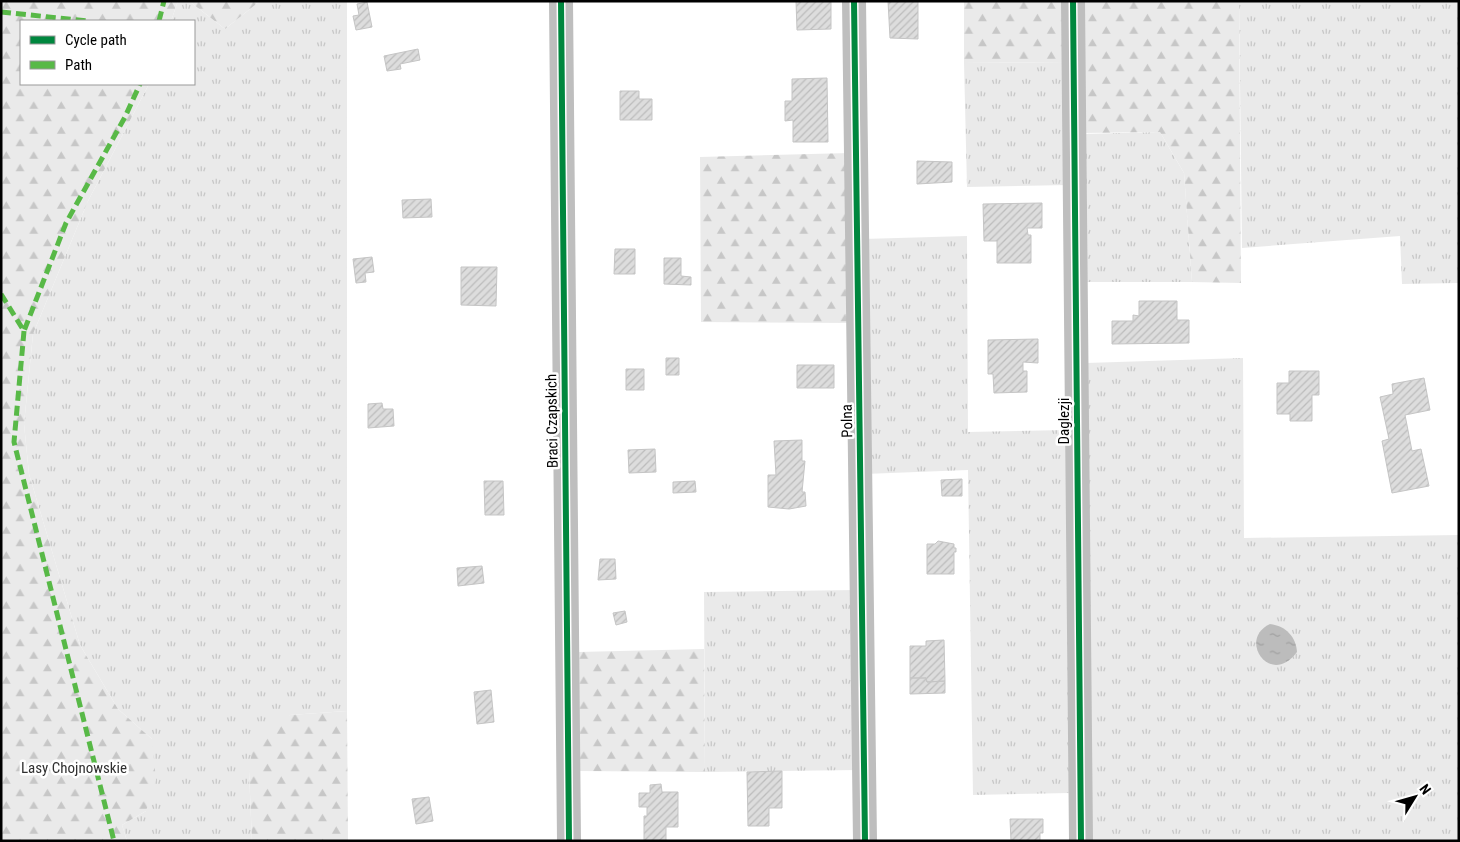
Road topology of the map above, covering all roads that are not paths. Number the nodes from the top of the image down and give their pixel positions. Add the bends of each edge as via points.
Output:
1 (561, 1) edge
2 (854, 1) edge
3 (1073, 1) edge
4 (569, 841) edge
5 (865, 841) edge
6 (1081, 841) edge

1 - 4 street, Braci Czapskich
2 - 5 street, Polna
3 - 6 street, Daglezji

